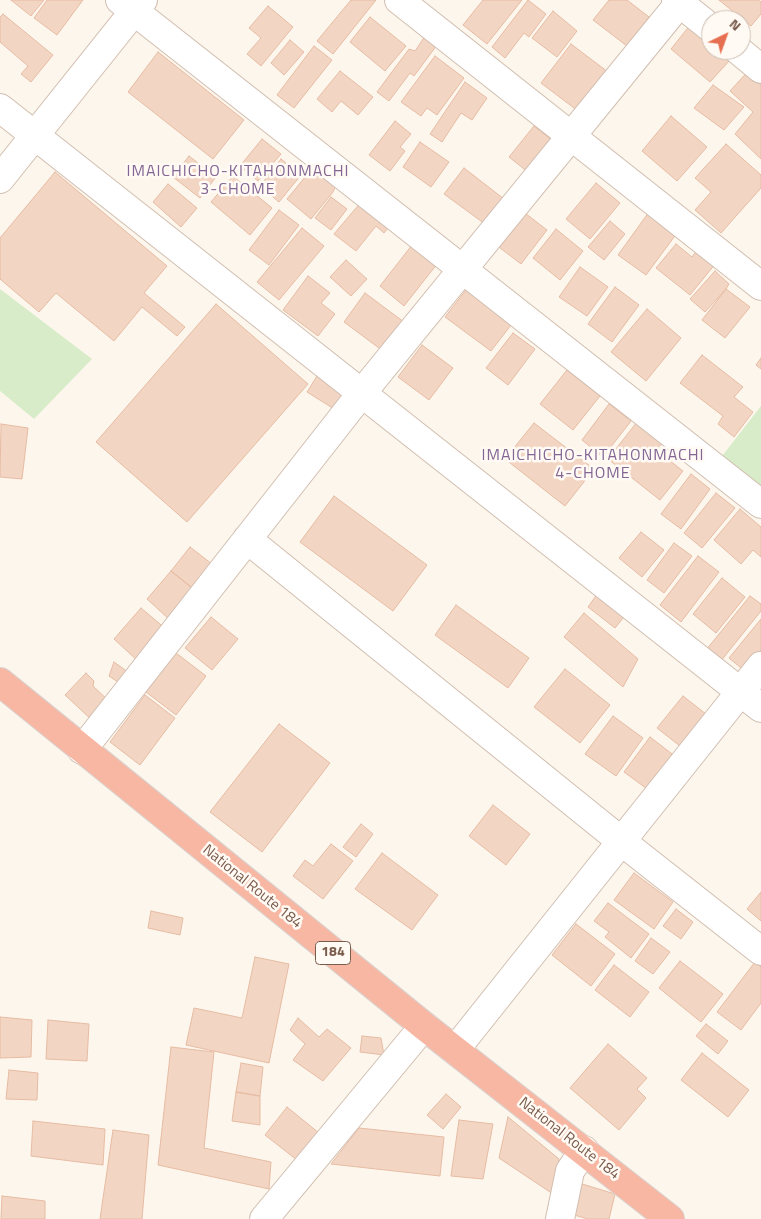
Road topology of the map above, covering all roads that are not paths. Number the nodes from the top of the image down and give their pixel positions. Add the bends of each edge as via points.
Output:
1 (400, 0) edge
2 (679, 1) edge
3 (132, 4) edge
4 (701, 20) edge
5 (751, 60) edge
6 (761, 68) edge
7 (0, 108) edge
8 (34, 136) junction
9 (572, 136) junction
10 (0, 179) edge
11 (463, 270) junction
12 (761, 286) edge
13 (361, 394) junction
14 (761, 504) edge
15 (247, 540) junction
16 (761, 666) edge
17 (0, 682) edge
18 (751, 700) edge
19 (82, 750) junction
20 (621, 841) junction
21 (761, 951) edge
22 (424, 1026) junction
23 (455, 1050) junction
24 (584, 1150) junction
25 (264, 1219) edge
26 (560, 1219) edge
27 (670, 1219) edge

1 - 9 street
2 - 4 street
2 - 9 street
3 - 8 street
3 - 11 street
5 - 6 street
7 - 8 street
8 - 10 street
8 - 13 street
9 - 11 street
9 - 12 street
11 - 13 street
11 - 14 street
13 - 15 street
13 - 18 street
15 - 19 street
15 - 20 street
16 - 18 street
17 - 19 highway, National Route 184 / 184
18 - 20 street
19 - 22 highway, National Route 184 / 184
20 - 21 street
20 - 23 street
22 - 23 highway, National Route 184 / 184
22 - 25 street
23 - 24 highway, National Route 184 / 184
24 - 26 street via 570,1171
24 - 27 highway, National Route 184 / 184

